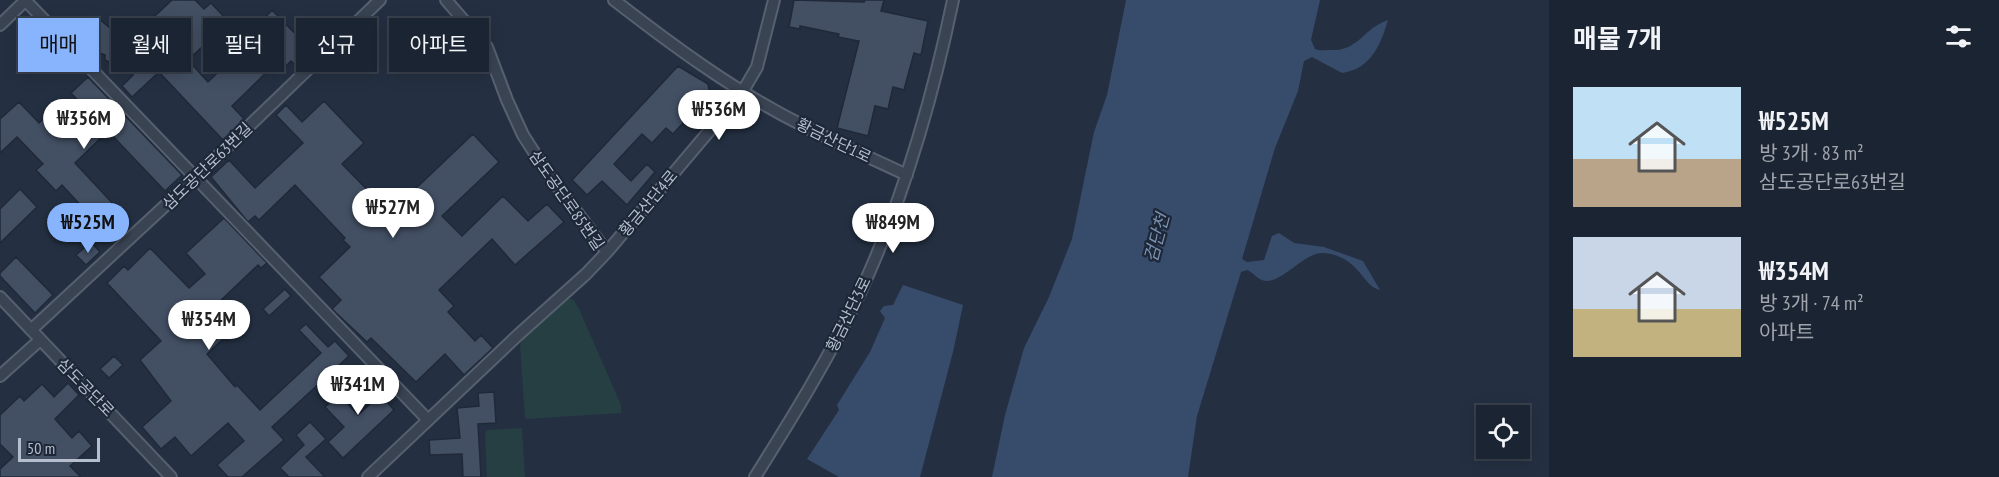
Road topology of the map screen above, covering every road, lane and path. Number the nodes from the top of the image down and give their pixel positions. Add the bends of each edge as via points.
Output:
1 (26, 0) edge
2 (380, 0) edge
3 (446, 0) edge
4 (615, 0) edge
5 (774, 0) edge
6 (953, 0) edge
7 (0, 25) edge
8 (744, 91) junction
9 (907, 175) junction
10 (196, 177) junction
11 (607, 252) junction
12 (0, 297) edge
13 (32, 330) junction
14 (40, 339) junction
15 (0, 376) edge
16 (428, 420) junction
17 (171, 477) edge
18 (368, 477) edge
19 (755, 477) edge

1 - 7 street
1 - 10 street
2 - 10 street, 삼도공단로63번길
3 - 11 street, 삼도공단로85번길 via 487,47 524,135
4 - 8 street, 황금산단1로 via 692,58
5 - 8 street, 황금산단4로 via 757,67
6 - 9 street, 황금산단3로
8 - 9 street, 황금산단1로 via 797,123
8 - 11 street, 황금산단4로
9 - 19 street, 황금산단3로 via 854,305
10 - 13 street, 삼도공단로63번길
10 - 16 street
11 - 16 street, 삼도공단로85번길
12 - 13 street, 삼도공단로
13 - 14 street, 삼도공단로
14 - 15 street
14 - 17 street, 삼도공단로
16 - 18 street, 삼도공단로85번길

